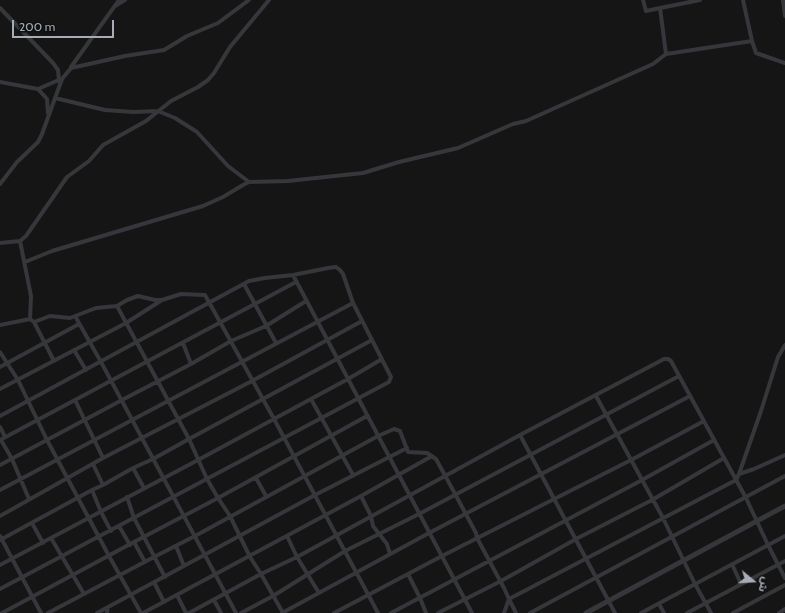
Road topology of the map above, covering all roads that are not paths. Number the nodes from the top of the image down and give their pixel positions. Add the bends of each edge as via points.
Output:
1 (119, 0) edge
2 (125, 0) edge
3 (249, 0) edge
4 (269, 0) edge
5 (643, 0) edge
6 (700, 0) edge
7 (743, 0) edge
8 (784, 2) edge
9 (0, 8) edge
10 (113, 8) junction
11 (660, 8) junction
12 (785, 16) edge
13 (752, 41) junction
14 (666, 54) junction
15 (785, 63) edge
16 (71, 68) junction
17 (61, 80) junction
18 (0, 82) edge
19 (38, 89) junction
20 (55, 98) junction
21 (158, 112) junction
22 (47, 120) junction
23 (249, 182) junction
24 (0, 184) edge
25 (20, 241) junction
26 (0, 243) edge
27 (25, 262) junction
28 (293, 275) junction
29 (296, 282) junction
30 (244, 284) junction
31 (162, 300) junction
32 (306, 301) junction
33 (209, 302) junction
34 (353, 303) junction
35 (255, 304) junction
36 (117, 306) junction
37 (75, 316) junction
38 (32, 320) junction
39 (362, 321) junction
40 (221, 322) junction
41 (317, 322) junction
42 (126, 323) junction
43 (79, 324) junction
44 (0, 325) edge
45 (266, 326) junction
46 (327, 340) junction
47 (372, 340) junction
48 (231, 341) junction
49 (90, 342) junction
50 (137, 342) junction
51 (44, 343) junction
52 (183, 343) junction
53 (276, 343) junction
54 (785, 344) edge
55 (74, 350) junction
56 (0, 352) edge
57 (337, 359) junction
58 (382, 359) junction
59 (54, 361) junction
60 (242, 361) junction
61 (102, 362) junction
62 (148, 362) junction
63 (7, 363) junction
64 (191, 364) junction
65 (0, 367) edge
66 (86, 370) junction
67 (679, 376) junction
68 (18, 380) junction
69 (111, 380) junction
70 (348, 380) junction
71 (158, 381) junction
72 (252, 381) junction
73 (0, 389) edge
74 (596, 396) junction
75 (690, 396) junction
76 (358, 398) junction
77 (263, 399) junction
78 (311, 399) junction
79 (28, 400) junction
80 (75, 400) junction
81 (122, 400) junction
82 (168, 400) junction
83 (606, 415) junction
84 (0, 416) edge
85 (367, 416) junction
86 (85, 419) junction
87 (178, 419) junction
88 (274, 419) junction
89 (321, 419) junction
90 (132, 420) junction
91 (37, 421) junction
92 (704, 421) junction
93 (0, 427) edge
94 (616, 434) junction
95 (520, 435) junction
96 (331, 436) junction
97 (378, 436) junction
98 (5, 437) junction
99 (285, 438) junction
100 (95, 439) junction
101 (143, 439) junction
102 (189, 439) junction
103 (0, 440) edge
104 (47, 440) junction
105 (714, 440) junction
106 (407, 448) junction
107 (530, 455) junction
108 (785, 455) edge
109 (342, 456) junction
110 (389, 456) junction
111 (432, 456) junction
112 (294, 457) junction
113 (104, 458) junction
114 (724, 458) junction
115 (12, 459) junction
116 (153, 459) junction
117 (58, 460) junction
118 (198, 460) junction
119 (630, 460) junction
120 (93, 464) junction
121 (0, 466) edge
122 (133, 468) junction
123 (540, 474) junction
124 (739, 474) junction
125 (353, 475) junction
126 (305, 476) junction
127 (399, 476) junction
128 (445, 476) junction
129 (785, 476) edge
130 (68, 478) junction
131 (164, 478) junction
132 (256, 478) junction
133 (19, 479) junction
134 (208, 479) junction
135 (642, 480) junction
136 (736, 480) junction
137 (103, 485) junction
138 (144, 488) junction
139 (0, 490) edge
140 (92, 490) junction
141 (456, 494) junction
142 (315, 495) junction
143 (409, 495) junction
144 (266, 496) junction
145 (361, 496) junction
146 (127, 497) junction
147 (174, 497) junction
148 (78, 498) junction
149 (218, 498) junction
150 (554, 498) junction
151 (746, 498) junction
152 (29, 500) junction
153 (652, 500) junction
154 (785, 506) edge
155 (101, 512) junction
156 (419, 514) junction
157 (466, 514) junction
158 (184, 515) junction
159 (326, 515) junction
160 (0, 516) edge
161 (230, 516) junction
162 (371, 516) junction
163 (89, 518) junction
164 (134, 518) junction
165 (663, 518) junction
166 (566, 520) junction
167 (756, 522) junction
168 (32, 523) junction
169 (119, 526) junction
170 (111, 531) junction
171 (379, 533) junction
172 (429, 533) junction
173 (336, 535) junction
174 (145, 536) junction
175 (195, 536) junction
176 (239, 536) junction
177 (287, 536) junction
178 (785, 536) edge
179 (99, 537) junction
180 (672, 537) junction
181 (50, 538) junction
182 (477, 538) junction
183 (1, 539) edge
184 (576, 539) junction
185 (134, 542) junction
186 (43, 543) junction
187 (130, 544) junction
188 (768, 545) junction
189 (176, 546) junction
190 (345, 551) junction
191 (390, 554) junction
192 (205, 555) junction
193 (109, 556) junction
194 (442, 556) junction
195 (61, 557) junction
196 (154, 557) junction
197 (250, 557) junction
198 (297, 557) junction
199 (12, 558) junction
200 (586, 558) junction
201 (490, 561) junction
202 (683, 561) junction
203 (785, 561) edge
204 (145, 562) junction
205 (732, 564) junction
206 (0, 565) edge
207 (778, 565) junction
208 (184, 566) junction
209 (356, 572) junction
210 (215, 574) junction
211 (261, 574) junction
212 (408, 574) junction
213 (73, 575) junction
214 (120, 575) junction
215 (308, 575) junction
216 (22, 577) junction
217 (165, 577) junction
218 (596, 578) junction
219 (785, 578) edge
220 (454, 580) junction
221 (501, 581) junction
222 (154, 582) junction
223 (695, 584) junction
224 (741, 584) junction
225 (785, 586) edge
226 (0, 589) edge
227 (225, 593) junction
228 (319, 593) junction
229 (84, 594) junction
230 (131, 595) junction
231 (177, 595) junction
232 (369, 595) junction
233 (273, 596) junction
234 (32, 597) junction
235 (420, 598) junction
236 (464, 599) junction
237 (509, 599) junction
238 (214, 600) junction
239 (609, 601) junction
240 (164, 602) junction
241 (706, 602) junction
242 (659, 604) junction
243 (108, 607) junction
244 (785, 609) edge
245 (2, 613) edge
246 (41, 613) edge
247 (48, 613) edge
248 (97, 613) edge
249 (107, 613) edge
250 (142, 613) edge
251 (188, 613) edge
252 (220, 613) edge
253 (236, 613) edge
254 (241, 613) edge
255 (282, 613) edge
256 (334, 613) edge
257 (378, 613) edge
258 (391, 613) edge
259 (426, 613) edge
260 (438, 613) edge
261 (472, 613) edge
262 (504, 613) edge
263 (516, 613) edge
264 (530, 613) edge
265 (586, 613) edge
266 (615, 613) edge
267 (641, 613) edge
268 (664, 613) edge
269 (687, 613) edge
270 (711, 613) edge
271 (733, 613) edge
272 (778, 613) edge

1 - 10 street
2 - 10 street
3 - 16 street via 218,23 186,36 164,50
4 - 21 street via 230,47 208,80 171,101
5 - 11 street via 646,11
6 - 11 street
7 - 13 street
8 - 12 street
9 - 17 street via 53,62
10 - 16 street
11 - 14 street
13 - 14 street
13 - 15 street via 756,53
14 - 23 street via 653,64 526,121 513,124 458,148 363,173 288,181
16 - 17 street
17 - 19 street
17 - 20 street
18 - 19 street
19 - 22 street via 47,99
20 - 21 street via 105,110
20 - 22 street
21 - 23 street via 175,118 197,132 228,166
21 - 25 street via 146,122 103,145 89,161 71,173
22 - 24 street via 38,142 17,162
23 - 27 street via 203,206 52,251
25 - 26 street
25 - 27 street
27 - 38 street
28 - 29 street
28 - 30 street via 265,278
28 - 34 street via 336,268 343,274
29 - 32 street
29 - 35 street
30 - 33 street
30 - 35 street
31 - 33 street via 181,294 201,294 205,295
31 - 36 street via 138,296
31 - 42 street
32 - 41 street
32 - 45 street
33 - 40 street
33 - 50 street
34 - 39 street
34 - 41 street
35 - 40 street
35 - 45 street
36 - 37 street via 96,308
36 - 42 street
37 - 38 street via 50,316
37 - 43 street
38 - 44 street
38 - 51 street
39 - 46 street
39 - 47 street
40 - 48 street
40 - 52 street
41 - 46 street
41 - 53 street
42 - 49 street
42 - 50 street
43 - 49 street
43 - 51 street
45 - 48 street
45 - 53 street
46 - 57 street
46 - 72 street
47 - 57 street
47 - 58 street
48 - 60 street
48 - 64 street
49 - 55 street
49 - 61 street
50 - 61 street
50 - 62 street
51 - 59 street
51 - 63 street
52 - 62 street
52 - 64 street
53 - 60 street
54 - 124 street via 778,357
55 - 59 street
55 - 66 street
56 - 63 street
57 - 70 street
57 - 77 street
58 - 70 street
58 - 76 street via 391,377 389,382
59 - 68 street
60 - 72 street
60 - 82 street
61 - 66 street
61 - 69 street
62 - 69 street
62 - 71 street
63 - 65 street
63 - 68 street
64 - 71 street
66 - 79 street
67 - 74 street via 671,361 664,359
67 - 75 street
67 - 83 street
68 - 73 street
68 - 79 street
69 - 80 street
69 - 81 street
70 - 76 street
70 - 78 street
71 - 81 street
71 - 82 street
72 - 77 street
72 - 87 street
74 - 83 street
74 - 95 street
75 - 92 street
75 - 94 street
76 - 85 street
76 - 89 street
77 - 88 street
77 - 102 street
78 - 88 street
78 - 89 street
79 - 84 street
79 - 91 street
80 - 86 street
80 - 91 street
81 - 86 street
81 - 90 street
82 - 87 street
82 - 90 street
83 - 94 street
83 - 107 street
85 - 96 street
85 - 97 street
86 - 100 street
86 - 104 street
87 - 101 street
87 - 102 street
88 - 99 street
88 - 118 street
89 - 96 street
89 - 99 street
90 - 100 street
90 - 101 street
91 - 98 street
91 - 104 street
92 - 105 street
92 - 119 street
93 - 98 street
94 - 119 street
94 - 123 street
95 - 107 street
95 - 128 street
96 - 109 street
96 - 112 street
97 - 106 street via 397,429
97 - 109 street
97 - 110 street
98 - 103 street
99 - 112 street
99 - 134 street
100 - 113 street
100 - 117 street
101 - 113 street
101 - 116 street
102 - 116 street
102 - 118 street
103 - 115 street
104 - 115 street
104 - 117 street
105 - 114 street
105 - 135 street
106 - 110 street
106 - 111 street via 410,452 427,453
107 - 123 street
107 - 141 street
108 - 124 street
109 - 125 street
109 - 126 street
110 - 125 street
110 - 127 street
111 - 127 street
111 - 128 street
112 - 126 street
112 - 132 street
113 - 120 street
114 - 136 street
114 - 153 street
115 - 121 street
115 - 133 street
116 - 122 street
116 - 131 street
117 - 130 street
117 - 133 street
118 - 131 street
118 - 134 street
119 - 135 street
119 - 150 street
120 - 130 street
120 - 137 street
122 - 137 street
122 - 138 street
123 - 150 street
123 - 157 street
124 - 136 street
125 - 142 street
126 - 142 street
126 - 144 street
127 - 143 street
127 - 145 street
128 - 141 street
128 - 143 street
129 - 151 street
130 - 148 street
130 - 152 street
131 - 138 street
131 - 147 street
132 - 144 street
132 - 149 street
133 - 139 street
133 - 152 street
134 - 147 street
134 - 149 street
135 - 153 street
135 - 166 street
136 - 151 street
136 - 165 street
137 - 140 street
138 - 146 street
140 - 148 street
140 - 155 street
141 - 156 street
141 - 157 street
142 - 159 street
142 - 176 street
143 - 156 street
143 - 162 street
144 - 161 street
145 - 159 street
145 - 162 street
146 - 155 street
146 - 164 street
147 - 158 street
147 - 164 street
148 - 163 street
148 - 168 street
149 - 158 street
149 - 161 street
150 - 166 street
150 - 182 street
151 - 167 street
151 - 180 street
152 - 160 street
153 - 165 street
153 - 184 street
154 - 167 street
155 - 163 street
155 - 170 street
156 - 171 street
156 - 172 street
157 - 172 street
157 - 182 street
158 - 174 street
158 - 175 street
159 - 173 street
159 - 177 street
161 - 175 street
161 - 176 street
162 - 171 street via 373,526
162 - 173 street
163 - 179 street
163 - 181 street
164 - 169 street
164 - 174 street
165 - 180 street
165 - 200 street
166 - 184 street
166 - 201 street
167 - 188 street
167 - 202 street
168 - 183 street
168 - 186 street
169 - 170 street
169 - 187 street
170 - 179 street
171 - 190 street
171 - 191 street
172 - 191 street
172 - 194 street
173 - 190 street
173 - 198 street
174 - 185 street
174 - 196 street
175 - 189 street
175 - 192 street
176 - 192 street
176 - 197 street
177 - 197 street
177 - 198 street
178 - 188 street
179 - 193 street
179 - 195 street
180 - 202 street
180 - 218 street
181 - 186 street
181 - 195 street
182 - 194 street
182 - 201 street
183 - 199 street
184 - 200 street
184 - 221 street
185 - 187 street
185 - 204 street
186 - 199 street
187 - 193 street
188 - 205 street
188 - 207 street
189 - 196 street
189 - 208 street
190 - 209 street
190 - 215 street
191 - 209 street
192 - 208 street
192 - 210 street
193 - 213 street
193 - 214 street
194 - 212 street
194 - 220 street
195 - 213 street
195 - 216 street
196 - 204 street
196 - 217 street
197 - 210 street
197 - 211 street
198 - 211 street
198 - 215 street
199 - 206 street
199 - 216 street
200 - 218 street
200 - 237 street
201 - 220 street
201 - 221 street
202 - 223 street
202 - 239 street
203 - 207 street
204 - 214 street
205 - 223 street
205 - 224 street
207 - 219 street
207 - 224 street
208 - 217 street
209 - 228 street
209 - 232 street
210 - 227 street
210 - 231 street
211 - 227 street
211 - 233 street
212 - 232 street
212 - 235 street
213 - 229 street
213 - 234 street
214 - 229 street
214 - 230 street
215 - 228 street
215 - 233 street
216 - 226 street
216 - 234 street
217 - 222 street
218 - 239 street
218 - 264 street
220 - 235 street
220 - 236 street
221 - 236 street
221 - 237 street
222 - 230 street
222 - 240 street
223 - 241 street
223 - 242 street
224 - 241 street
225 - 271 street
227 - 238 street
227 - 253 street
228 - 255 street
229 - 247 street
230 - 243 street
230 - 250 street
231 - 240 street
231 - 251 street
232 - 256 street
232 - 257 street
233 - 254 street
233 - 255 street
234 - 245 street
234 - 246 street
235 - 258 street
235 - 259 street
236 - 260 street
236 - 261 street
237 - 262 street
237 - 263 street
238 - 251 street
238 - 252 street
239 - 265 street
239 - 266 street
240 - 250 street
241 - 269 street
241 - 270 street
242 - 267 street
242 - 268 street
243 - 248 street
243 - 249 street
244 - 272 street

